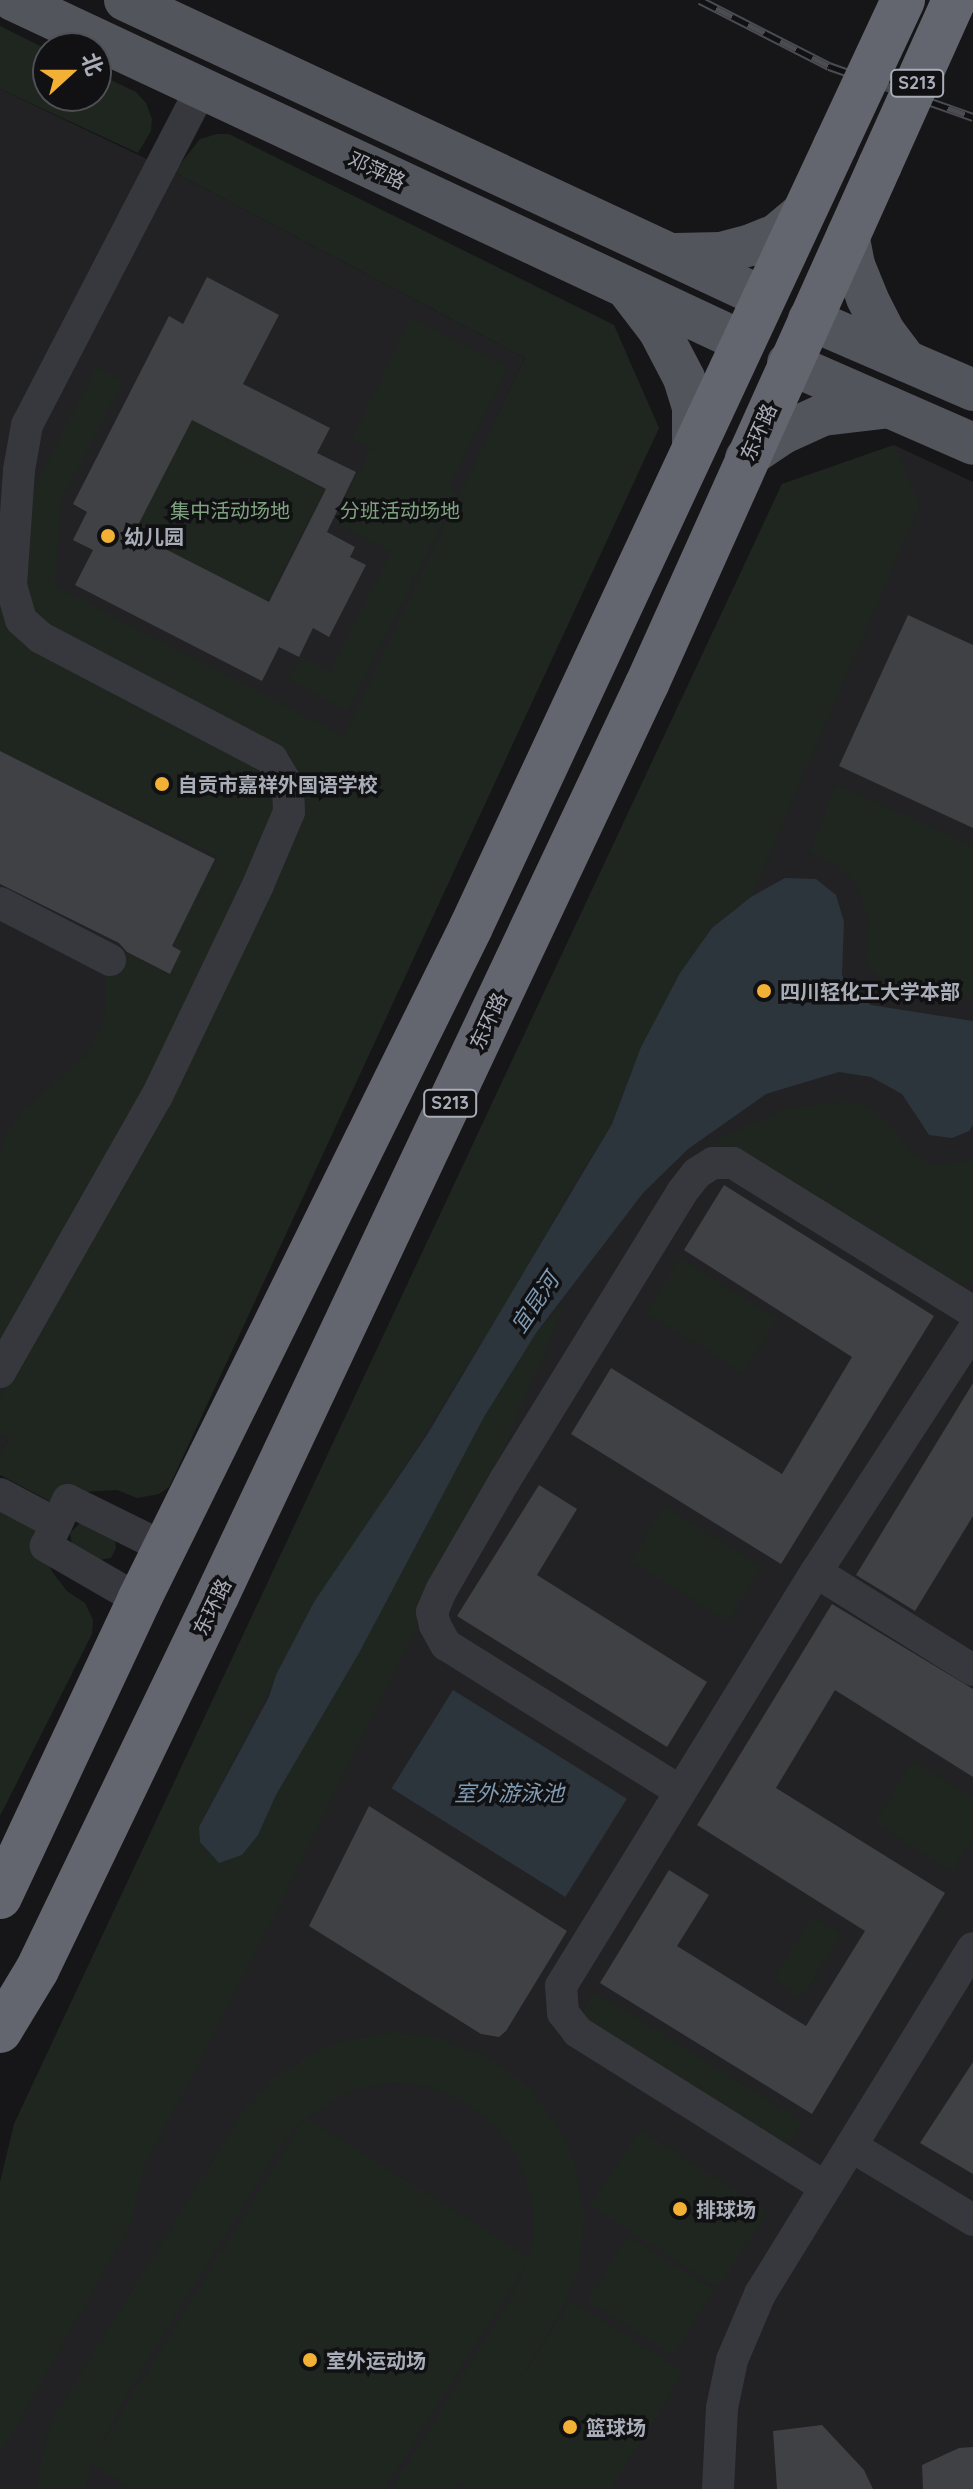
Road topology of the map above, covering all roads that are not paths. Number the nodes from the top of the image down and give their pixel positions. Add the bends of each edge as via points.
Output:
1 (13, 0) edge
2 (125, 0) edge
3 (903, 0) edge
4 (954, 0) edge
5 (202, 88) junction
6 (803, 212) junction
7 (848, 234) junction
8 (672, 254) junction
9 (626, 287) junction
10 (762, 297) junction
11 (809, 319) junction
12 (741, 341) junction
13 (906, 361) junction
14 (788, 363) junction
15 (973, 390) edge
16 (889, 407) junction
17 (973, 444) edge
18 (693, 445) junction
19 (746, 458) junction
20 (9, 465) edge
21 (0, 903) edge
22 (110, 960) dead end
23 (973, 1312) edge
24 (973, 1330) edge
25 (0, 1372) edge
26 (0, 1494) edge
27 (57, 1524) junction
28 (165, 1548) junction
29 (816, 1572) junction
30 (139, 1600) junction
31 (973, 1670) edge
32 (680, 1791) junction
33 (0, 1897) edge
34 (973, 1948) edge
35 (0, 2031) edge
36 (851, 2146) junction
37 (825, 2187) junction
38 (973, 2220) edge
39 (718, 2489) edge

1 - 5 main road, 邓萍路
2 - 8 main road
3 - 6 highway, S213, bridge
4 - 7 highway, 东环路 / S213, bridge
5 - 9 main road, 邓萍路
5 - 20 street
6 - 8 main road via 776,235 751,245 721,253
6 - 10 highway, S213
7 - 11 highway, 东环路 / S213
7 - 13 main road via 867,298
8 - 10 main road
9 - 12 main road, 邓萍路
9 - 18 main road via 659,330 684,378 693,408
10 - 12 highway, S213
11 - 13 main road
11 - 14 highway, 东环路 / S213
12 - 18 highway, S213
13 - 15 main road
14 - 16 main road
14 - 19 highway, 东环路 / S213
16 - 17 main road
16 - 19 main road via 823,415
18 - 28 highway, S213 via 471,927
19 - 35 highway, 东环路 / S213 via 647,684 224,1582 37,1970
20 - 25 street via 11,585 27,628 257,749 284,776 290,799 281,834 157,1096
21 - 22 street
23 - 32 street via 733,1163 713,1163 682,1192 505,1480 432,1612 446,1645
24 - 29 street
26 - 27 street
27 - 28 street via 68,1500
27 - 30 street via 46,1546
28 - 30 highway, S213
29 - 31 street
29 - 32 street
30 - 33 highway, S213
32 - 37 street via 564,1978 563,2013 578,2032
34 - 36 street
36 - 37 street
36 - 38 street
37 - 39 street via 760,2294 732,2360 722,2408

